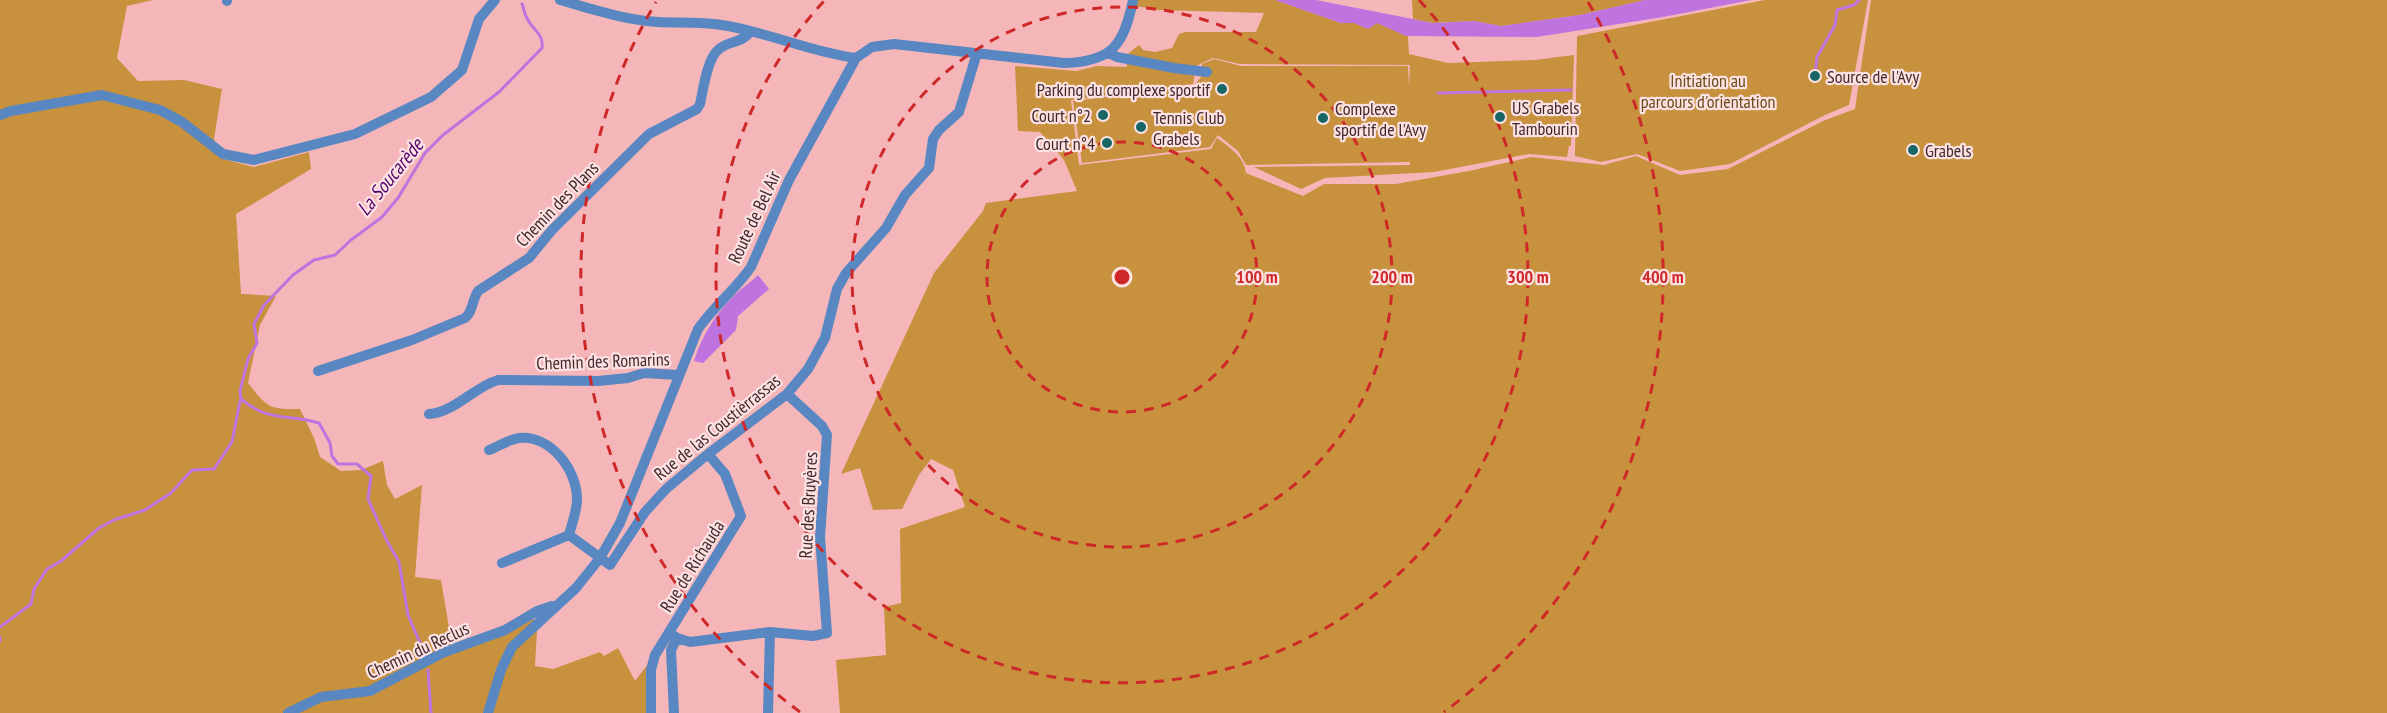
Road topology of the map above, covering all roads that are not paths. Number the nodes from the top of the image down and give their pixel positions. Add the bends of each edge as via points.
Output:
1 (495, 0) edge
2 (560, 0) edge
3 (1133, 0) edge
4 (750, 32) junction
5 (1112, 50) junction
6 (976, 53) junction
7 (856, 58) junction
8 (1207, 72) dead end
9 (0, 115) edge
10 (318, 371) dead end
11 (678, 375) junction
12 (787, 394) junction
13 (429, 414) dead end
14 (489, 450) dead end
15 (708, 453) junction
16 (569, 535) junction
17 (600, 558) junction
18 (502, 563) dead end
19 (558, 603) junction
20 (770, 632) junction
21 (827, 633) joint
22 (673, 635) junction
23 (288, 713) edge
24 (488, 713) edge
25 (651, 713) edge
26 (674, 713) edge
27 (768, 713) edge

1 - 9 street via 479,19 462,70 431,97 355,134 254,160 223,154 160,110 102,95
2 - 4 street via 608,14 657,22 724,25
3 - 5 street via 1124,35
4 - 7 street
4 - 10 street, Chemin des Plans via 717,50 697,109 649,134 529,258 478,291 470,315 412,340
5 - 6 street via 1089,61 1064,63
5 - 8 street via 1117,57
6 - 7 street via 878,45
6 - 12 street, Rue de las Coustièrrassas via 959,112 933,139 929,168 905,195 886,228 846,273 837,289 825,338 808,369
7 - 11 street, Route de Bel Air via 789,180 758,255 744,278 698,328
11 - 13 street, Chemin des Romarins via 644,373 597,381 498,380 444,411
11 - 17 street, Route de Bel Air via 620,523
12 - 15 street, Rue de las Coustièrrassas
12 - 21 street, Rue des Bruyères via 827,435 820,537
14 - 16 street via 518,438 536,440 557,453 576,485 576,512
15 - 17 street, Rue de las Coustièrrassas via 645,512 610,565
15 - 22 street, Rue de Richauda via 725,474 741,516
16 - 17 street
16 - 18 street
17 - 19 street, Route de Bel Air
19 - 23 street, Chemin du Reclus via 506,630 442,653 370,691 321,697
19 - 24 street, Route de Bel Air via 512,647
20 - 21 street, Rue de Richauda via 813,636
20 - 22 street, Rue de Richauda via 690,642
20 - 27 street
22 - 25 street, Rue de Richauda via 655,655
22 - 26 street

